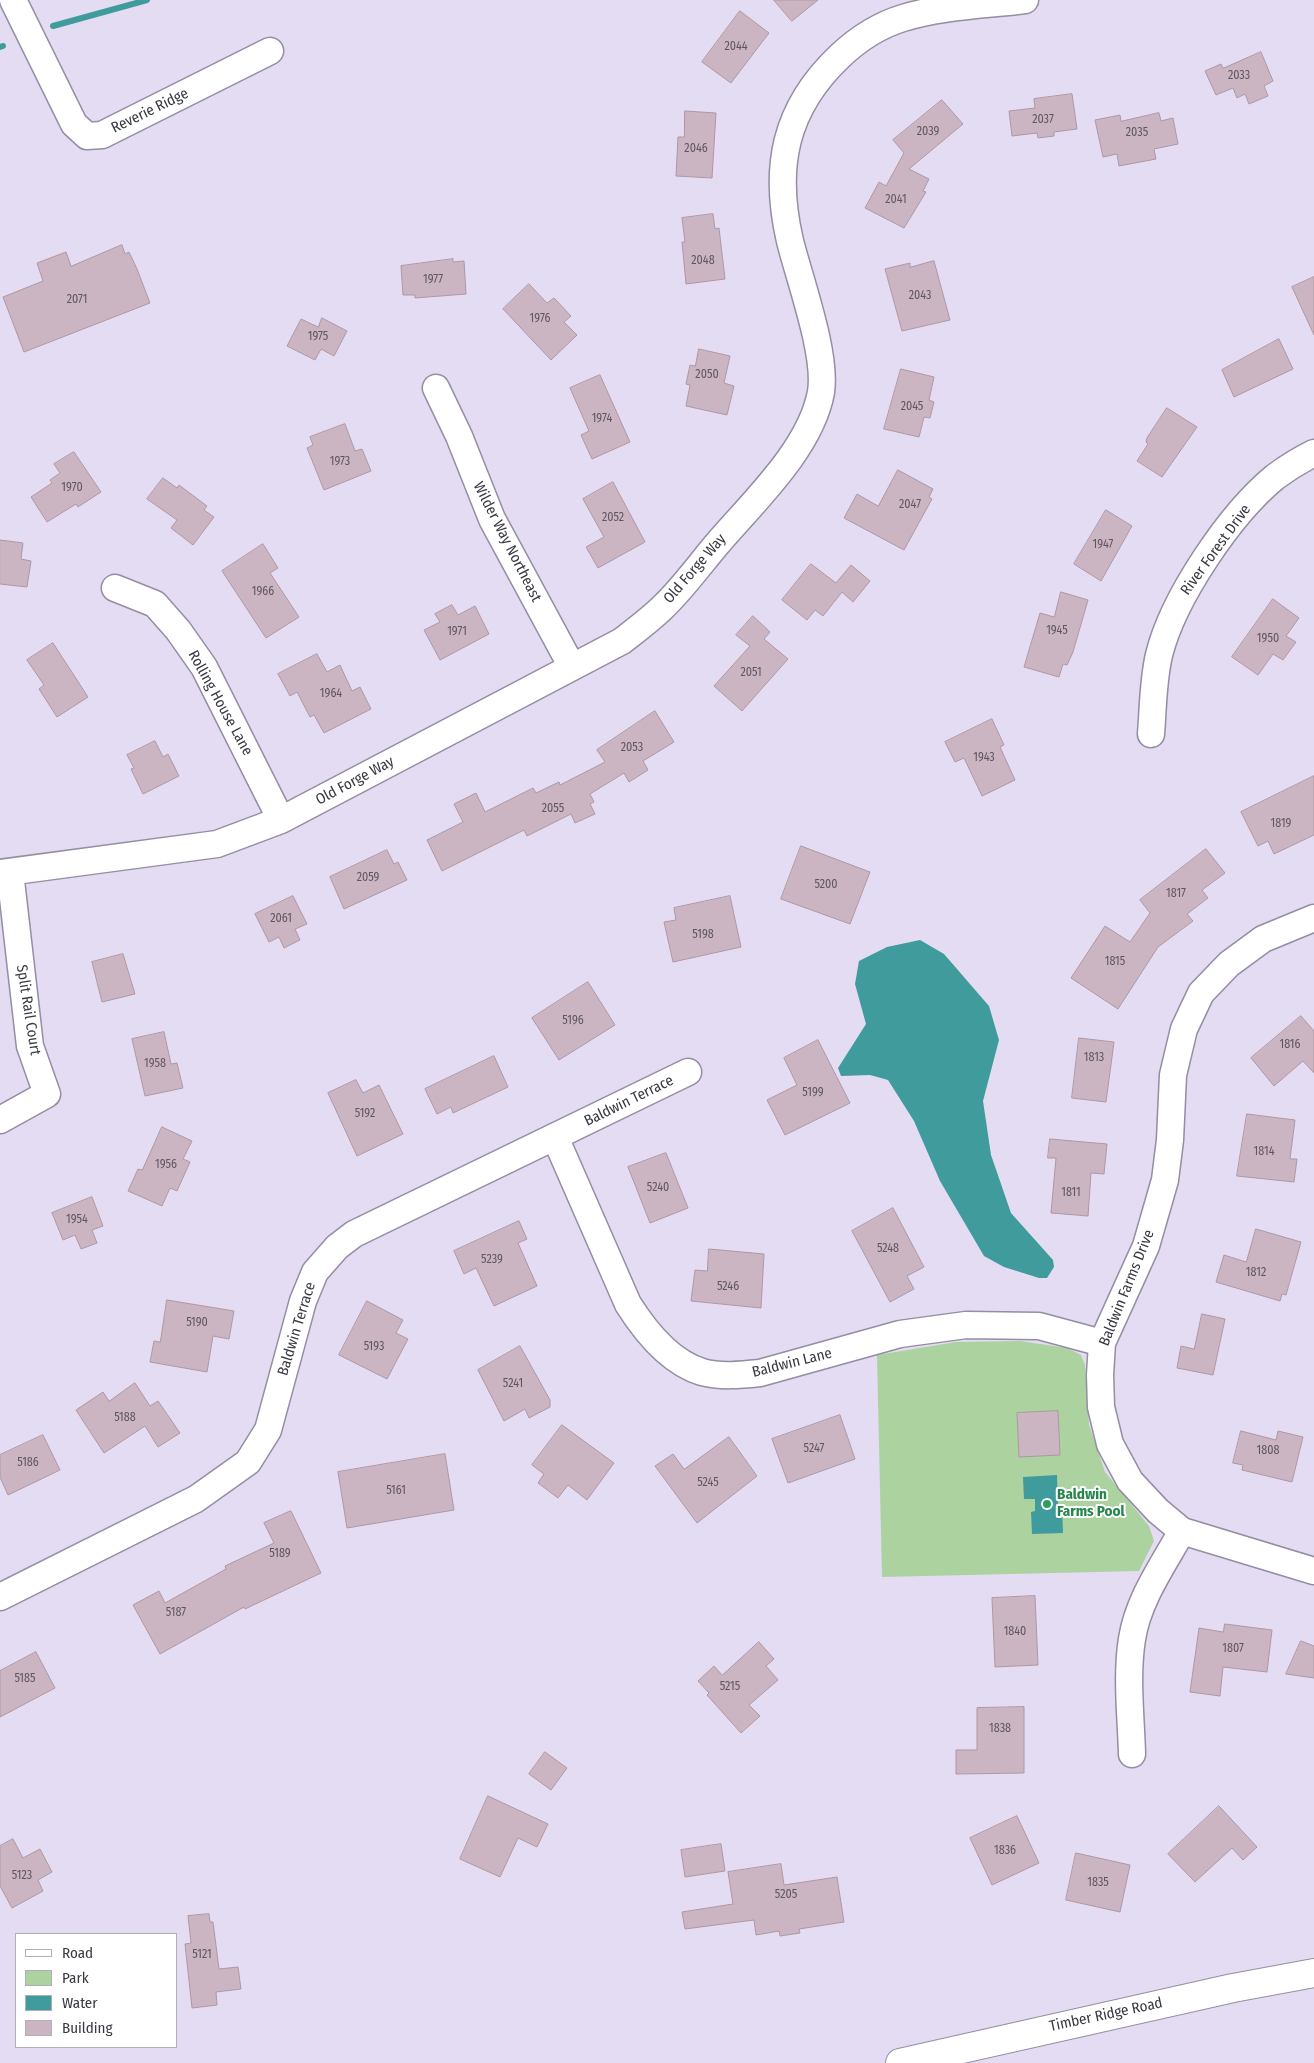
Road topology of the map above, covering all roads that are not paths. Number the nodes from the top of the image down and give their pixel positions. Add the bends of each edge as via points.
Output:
1 (13, 0) edge
2 (1026, 0) edge
3 (270, 52) dead end
4 (436, 388) dead end
5 (1314, 453) edge
6 (115, 588) dead end
7 (572, 667) junction
8 (1151, 734) dead end
9 (281, 820) junction
10 (5, 872) edge
11 (1314, 918) edge
12 (688, 1072) dead end
13 (0, 1120) edge
14 (555, 1137) junction
15 (1102, 1343) junction
16 (1182, 1531) junction
17 (1314, 1571) edge
18 (0, 1597) edge
19 (1132, 1754) dead end
20 (1314, 1974) edge
21 (913, 2062) edge

1 - 3 street, Reverie Ridge via 74,124 87,136 102,135
2 - 7 street, Old Forge Way via 931,12 881,26 828,67 803,100 787,138 782,177 790,239 820,357 821,391 809,426 783,467 663,607 622,641
4 - 7 street, Wilder Way Northeast via 492,519
5 - 8 street, River Forest Drive via 1275,477 1256,496 1217,544 1180,601 1158,656
6 - 9 street, Rolling House Lane via 155,604 178,630 204,667
7 - 9 street, Old Forge Way
9 - 10 street, Old Forge Way via 217,844
10 - 13 street, Split Rail Court via 30,1046 47,1094
11 - 15 street, Baldwin Farms Drive via 1263,939 1229,964 1197,1002 1184,1029 1173,1075 1165,1180 1146,1246
12 - 14 street, Baldwin Terrace
14 - 15 street, Baldwin Lane via 633,1312 662,1348 701,1371 760,1373 900,1334 966,1325 1039,1326
14 - 18 street, Baldwin Terrace via 376,1222 337,1248 315,1272 303,1301 268,1430 248,1462 196,1499
15 - 16 street, Baldwin Farms Drive via 1101,1407 1110,1444 1130,1481
16 - 17 street, Baldwin Farms Drive
16 - 19 street via 1149,1591 1132,1638
20 - 21 street, Timber Ridge Road via 1233,1988

